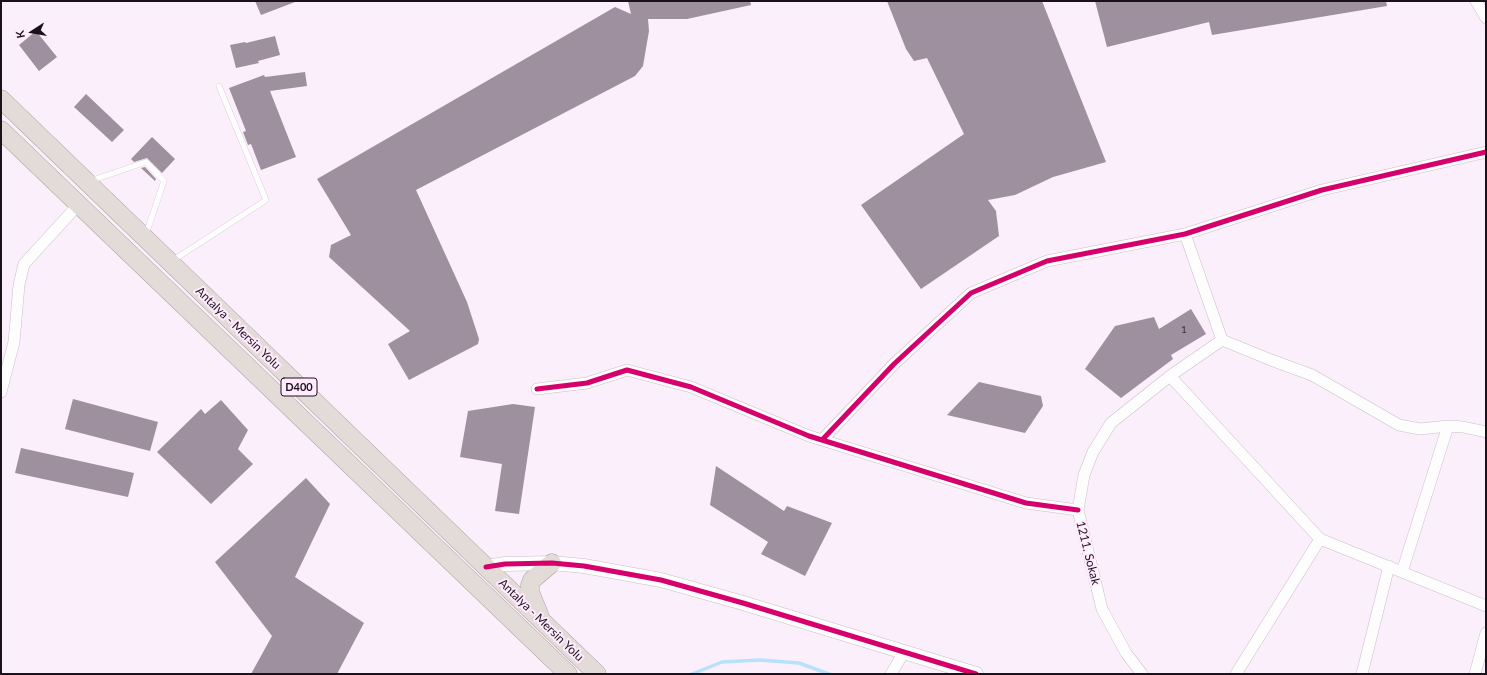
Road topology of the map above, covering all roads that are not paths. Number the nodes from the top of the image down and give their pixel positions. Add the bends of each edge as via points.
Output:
1 (1476, 1) edge
2 (1486, 18) edge
3 (219, 86) dead end
4 (1, 99) edge
5 (1, 130) edge
6 (1486, 152) edge
7 (86, 182) junction
8 (78, 204) junction
9 (1184, 234) junction
10 (145, 238) junction
11 (170, 262) junction
12 (1222, 340) junction
13 (1170, 376) junction
14 (538, 389) dead end
15 (1, 392) edge
16 (1448, 426) junction
17 (1486, 432) edge
18 (822, 440) junction
19 (1078, 510) junction
20 (1320, 539) junction
21 (552, 563) junction
22 (1389, 566) junction
23 (486, 567) junction
24 (1402, 572) junction
25 (470, 582) junction
26 (1486, 606) edge
27 (543, 623) junction
28 (1486, 633) edge
29 (904, 652) junction
30 (568, 674) edge
31 (597, 674) edge
32 (891, 674) edge
33 (976, 674) edge
34 (1142, 674) edge
35 (1236, 674) edge
36 (1362, 674) edge
37 (1475, 674) edge

1 - 2 street
3 - 11 lane via 266,200
4 - 7 highway, Antalya - Mersin Yolu / D400
5 - 8 highway, Antalya - Mersin Yolu / D400
6 - 9 street via 1322,190
7 - 10 highway, Antalya - Mersin Yolu / D400
7 - 10 lane via 146,162 164,181
8 - 15 street via 24,264 18,285 14,342
8 - 25 highway, Antalya - Mersin Yolu / D400
9 - 12 street
9 - 18 street via 1047,261 971,293 894,364
10 - 11 highway, Antalya - Mersin Yolu / D400
11 - 23 highway, Antalya - Mersin Yolu / D400
12 - 13 street, 1211. Sokak
12 - 16 street via 1312,375 1399,425 1420,429
13 - 19 street, 1211. Sokak via 1111,423 1093,452 1084,475
13 - 20 street
14 - 18 street via 587,383 627,370 691,387
16 - 17 street via 1463,426
16 - 24 street
18 - 19 street via 1026,502
19 - 34 street, 1211. Sokak via 1102,609 1126,653
20 - 22 street
20 - 35 street
21 - 23 street
21 - 27 highway via 532,580 530,585 530,592
21 - 29 street via 662,580
22 - 24 street
22 - 36 street
23 - 25 highway
23 - 27 highway, Antalya - Mersin Yolu / D400
24 - 26 street
25 - 30 highway, Antalya - Mersin Yolu / D400
27 - 31 highway, Antalya - Mersin Yolu / D400
28 - 37 street
29 - 32 street
29 - 33 street

